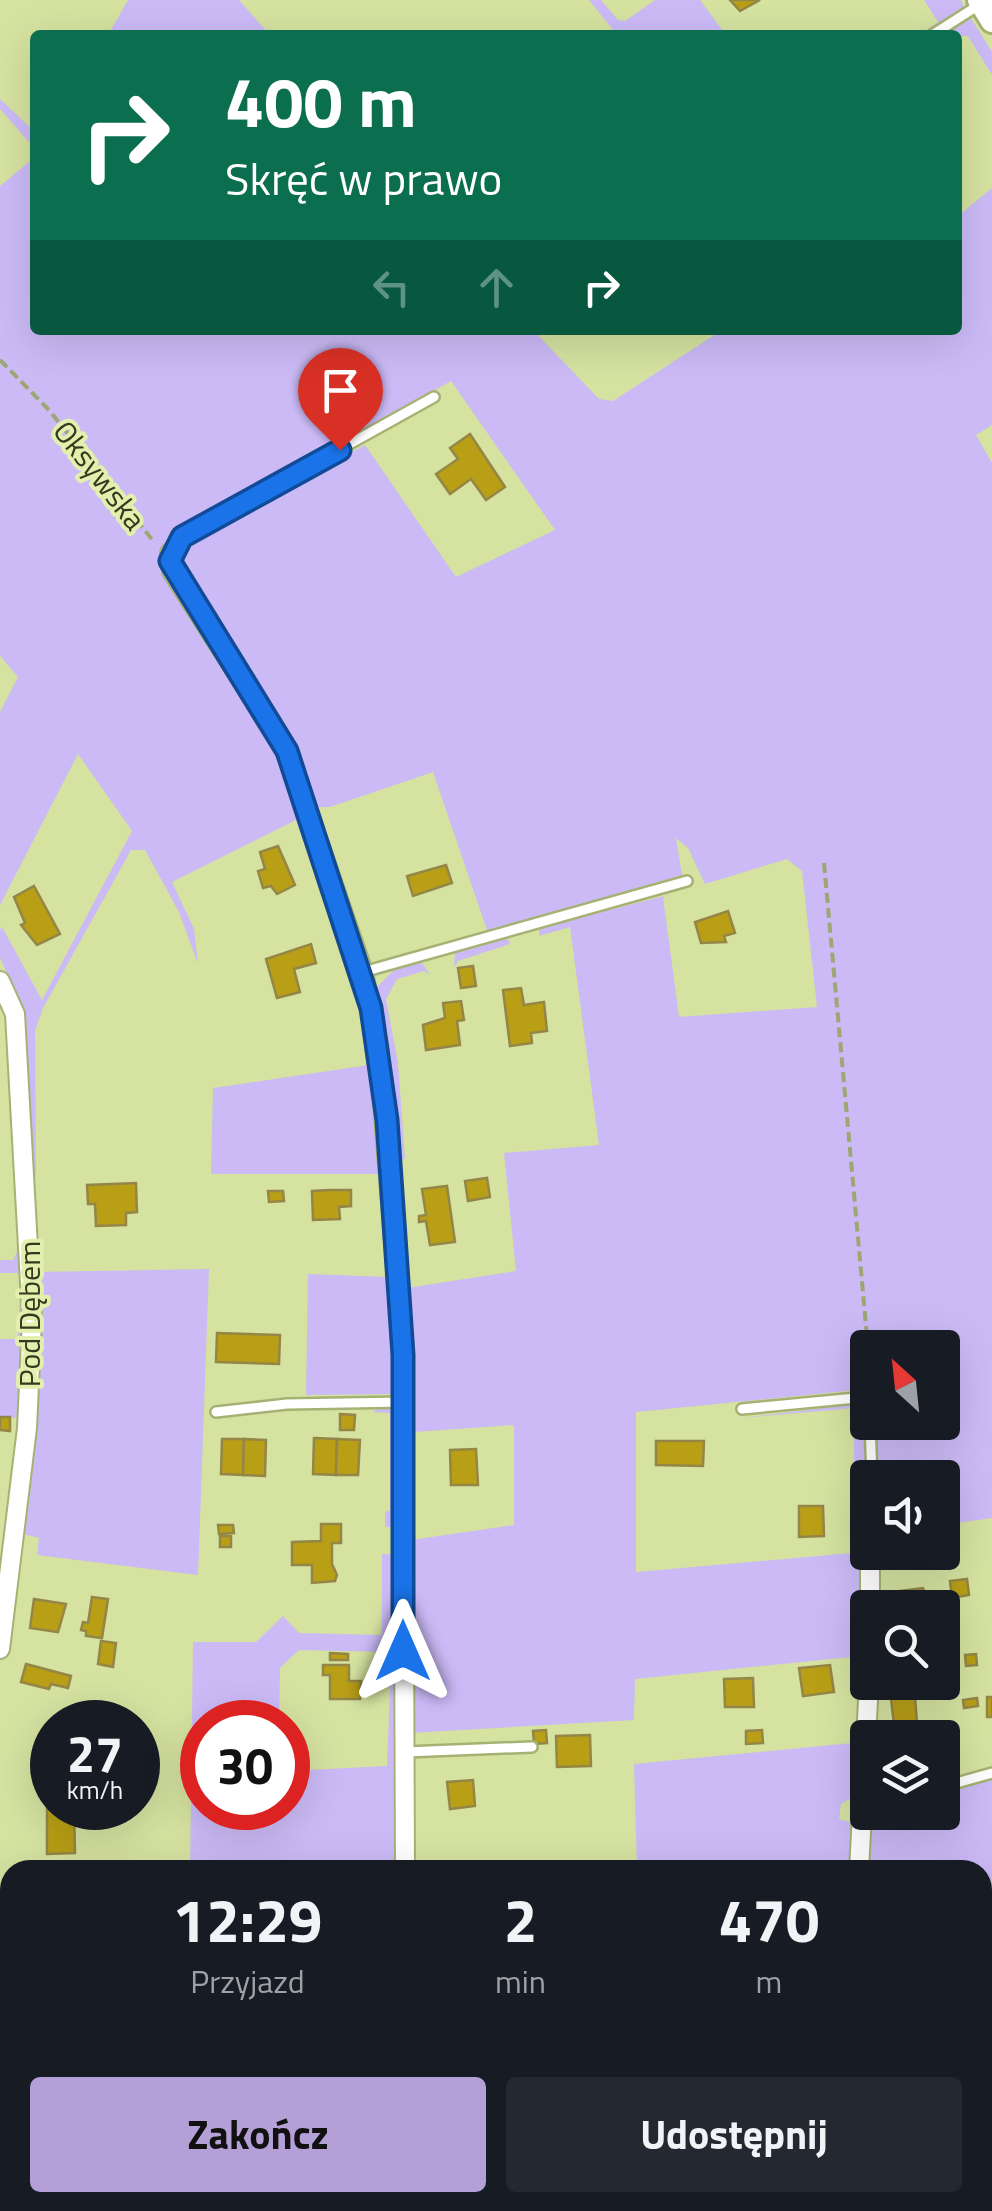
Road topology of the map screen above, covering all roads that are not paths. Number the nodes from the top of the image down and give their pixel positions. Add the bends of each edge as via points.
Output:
1 (984, 8) edge
2 (942, 30) edge
3 (434, 398) dead end
4 (170, 554) joint
5 (687, 881) dead end
6 (363, 972) junction
7 (0, 981) edge
8 (850, 1399) edge
9 (404, 1402) junction
10 (742, 1409) dead end
11 (216, 1412) dead end
12 (0, 1650) edge
13 (532, 1747) dead end
14 (403, 1752) junction
15 (992, 1773) edge
16 (960, 1781) edge
17 (863, 1830) edge
18 (405, 1860) edge
19 (860, 1860) edge

1 - 2 lane
3 - 4 lane via 182,537
4 - 6 street, Oksywska via 172,571 287,751
5 - 6 lane
6 - 9 street, Oksywska via 384,1090
7 - 12 street, Pod Dębem via 15,1014 32,1320 28,1428
8 - 10 lane
9 - 11 lane
9 - 14 street, Oksywska
13 - 14 lane
14 - 18 street, Oksywska
15 - 16 lane
17 - 19 street

